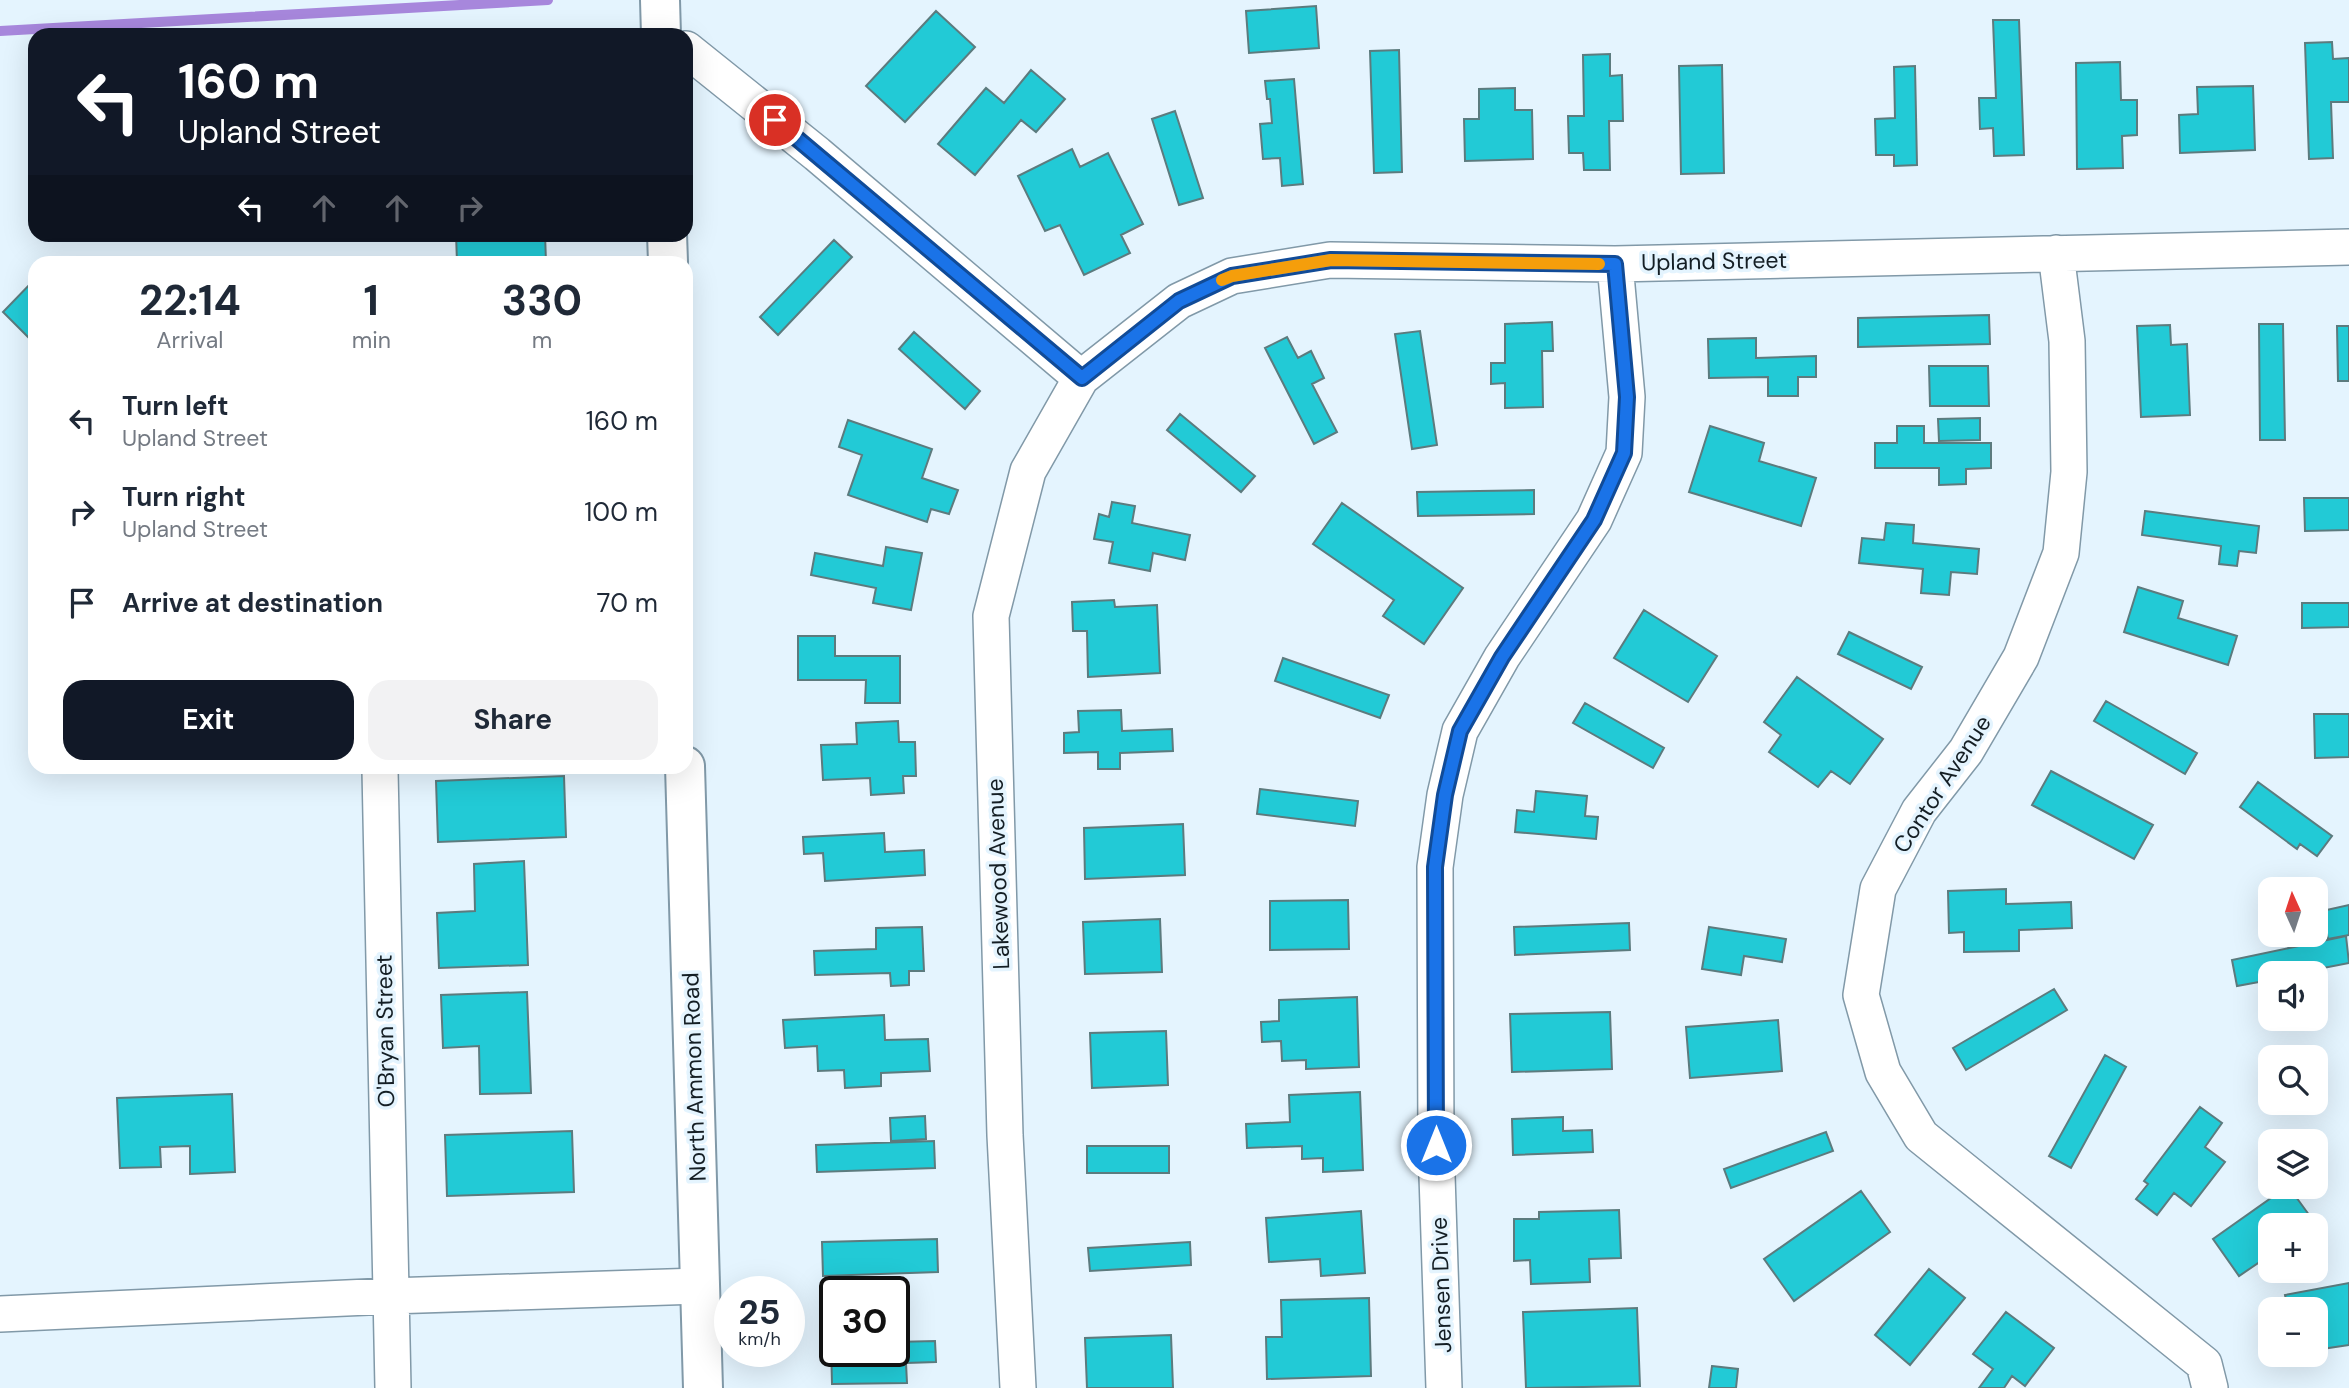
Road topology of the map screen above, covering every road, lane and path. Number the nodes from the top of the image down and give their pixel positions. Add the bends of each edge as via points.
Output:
1 (693, 51) edge
2 (2349, 247) edge
3 (2056, 253) junction
4 (1615, 264) junction
5 (1082, 378) junction
6 (380, 774) edge
7 (685, 774) edge
8 (699, 1286) junction
9 (390, 1296) junction
10 (0, 1314) edge
11 (393, 1388) edge
12 (703, 1388) edge
13 (1018, 1388) edge
14 (1444, 1388) edge
15 (2210, 1388) edge

1 - 5 street
2 - 3 street, Upland Street
3 - 4 street, Upland Street
3 - 15 street, Contor Avenue via 2067,341 2070,471 2061,553 2021,657 1966,751 1919,811 1878,889 1861,995 1883,1072 1922,1136 2204,1364
4 - 5 street, Upland Street via 1331,260 1232,276 1179,301
4 - 14 street, Jensen Drive via 1627,397 1624,453 1594,520 1502,657 1460,731 1445,795 1435,867 1436,1145
5 - 13 street, Lakewood Avenue via 1028,471 991,615 1005,1135
6 - 9 street, O'Bryan Street
7 - 8 main road, North Ammon Road
8 - 9 street
8 - 12 main road, North Ammon Road
9 - 10 street
9 - 11 street, O'Bryan Street

